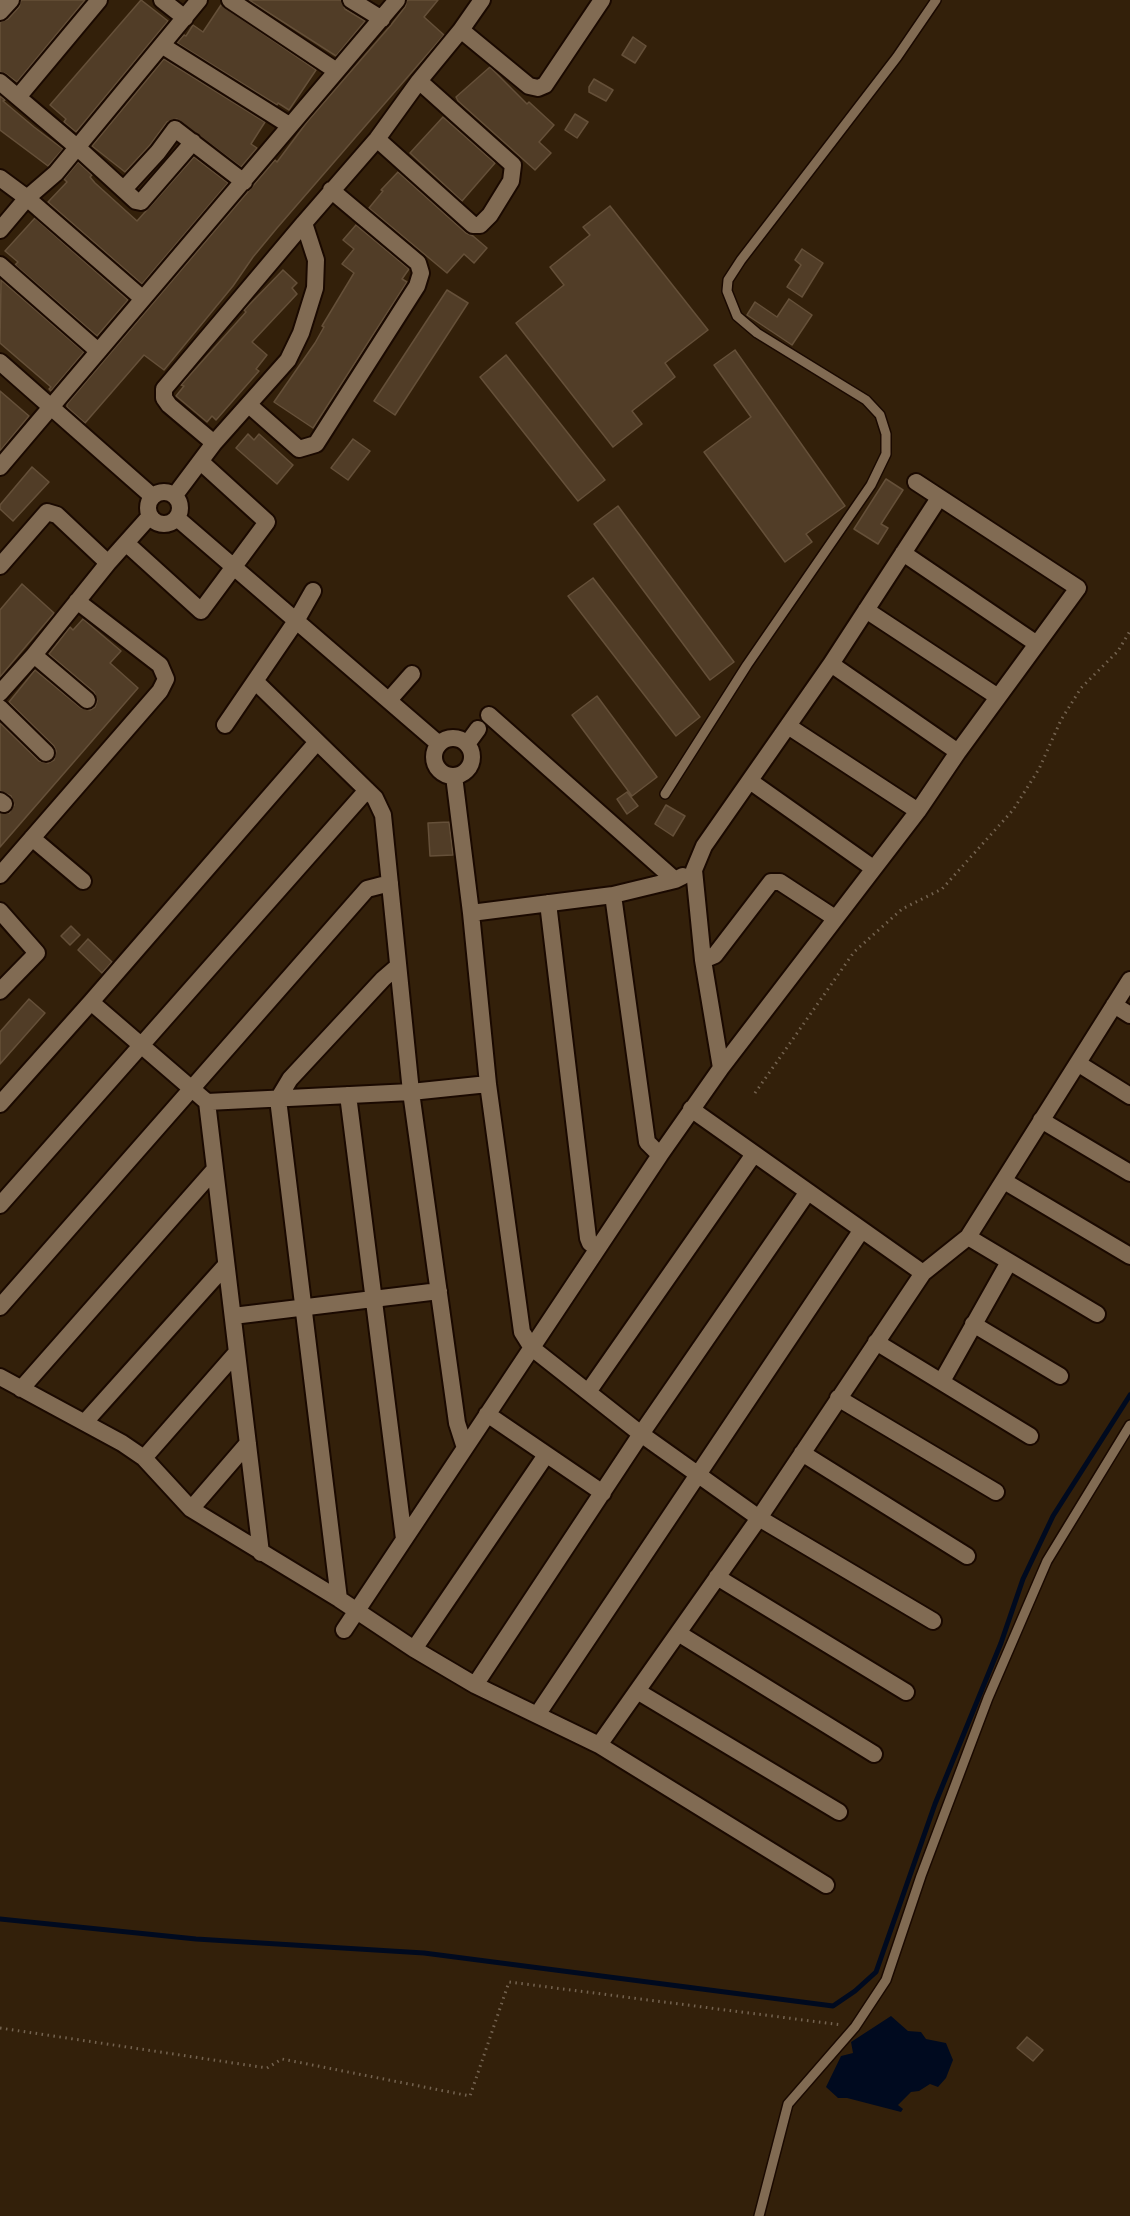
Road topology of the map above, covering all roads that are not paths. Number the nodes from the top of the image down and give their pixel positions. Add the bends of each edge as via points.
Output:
1 (10, 0) edge
2 (99, 0) edge
3 (162, 0) edge
4 (199, 0) edge
5 (230, 0) edge
6 (351, 0) edge
7 (397, 0) edge
8 (482, 0) edge
9 (602, 0) edge
10 (936, 0) edge
11 (0, 12) edge
12 (185, 18) junction
13 (382, 19) junction
14 (461, 30) junction
15 (163, 46) junction
16 (335, 70) junction
17 (419, 81) junction
18 (0, 82) edge
19 (18, 97) junction
20 (289, 125) junction
21 (377, 139) junction
22 (193, 142) junction
23 (78, 148) junction
24 (0, 178) edge
25 (244, 182) junction
26 (124, 189) junction
27 (331, 190) junction
28 (27, 198) junction
29 (303, 223) junction
30 (0, 230) edge
31 (0, 265) edge
32 (142, 298) junction
33 (98, 351) junction
34 (1, 364) edge
35 (249, 405) junction
36 (52, 408) junction
37 (214, 443) junction
38 (201, 462) junction
39 (0, 467) edge
40 (916, 482) dead end
41 (175, 495) junction
42 (152, 496) junction
43 (939, 498) junction
44 (150, 516) junction
45 (177, 518) junction
46 (126, 543) junction
47 (903, 553) junction
48 (108, 563) junction
49 (0, 566) edge
50 (232, 567) junction
51 (313, 591) dead end
52 (77, 601) junction
53 (866, 610) junction
54 (296, 621) junction
55 (1037, 644) junction
56 (34, 655) junction
57 (831, 664) junction
58 (412, 674) dead end
59 (256, 682) junction
60 (0, 693) edge
61 (998, 697) junction
62 (87, 700) dead end
63 (389, 700) junction
64 (0, 708) edge
65 (489, 715) dead end
66 (225, 725) dead end
67 (788, 726) junction
68 (478, 729) dead end
69 (317, 742) junction
70 (439, 744) junction
71 (467, 744) junction
72 (958, 752) junction
73 (46, 753) dead end
74 (454, 776) junction
75 (750, 781) junction
76 (367, 790) junction
77 (665, 794) dead end
78 (918, 811) junction
79 (32, 838) junction
80 (873, 868) junction
81 (694, 870) junction
82 (0, 875) edge
83 (675, 880) junction
84 (82, 881) dead end
85 (390, 883) junction
86 (613, 895) junction
87 (548, 903) junction
88 (0, 911) edge
89 (471, 913) junction
90 (835, 918) junction
91 (703, 960) junction
92 (398, 966) junction
93 (1130, 980) edge
94 (0, 991) edge
95 (91, 1002) junction
96 (1114, 1005) junction
97 (1130, 1015) edge
98 (140, 1046) junction
99 (1078, 1064) junction
100 (721, 1068) junction
101 (488, 1084) junction
102 (192, 1090) junction
103 (411, 1092) junction
104 (348, 1095) junction
105 (1130, 1096) edge
106 (278, 1099) junction
107 (207, 1102) junction
108 (0, 1104) edge
109 (691, 1109) junction
110 (1041, 1120) junction
111 (660, 1155) junction
112 (754, 1155) junction
113 (215, 1169) junction
114 (1130, 1173) edge
115 (1004, 1181) junction
116 (807, 1193) junction
117 (0, 1205) edge
118 (861, 1231) junction
119 (968, 1237) junction
120 (598, 1248) junction
121 (1130, 1256) edge
122 (1009, 1262) junction
123 (226, 1265) junction
124 (923, 1273) junction
125 (439, 1290) junction
126 (374, 1299) junction
127 (0, 1307) edge
128 (303, 1307) junction
129 (1097, 1314) dead end
130 (232, 1316) junction
131 (973, 1324) junction
132 (876, 1342) junction
133 (532, 1348) junction
134 (237, 1352) junction
135 (1060, 1376) dead end
136 (0, 1377) edge
137 (942, 1381) junction
138 (21, 1389) junction
139 (588, 1392) junction
140 (838, 1398) junction
141 (487, 1414) junction
142 (85, 1422) junction
143 (1130, 1425) edge
144 (641, 1434) junction
145 (1030, 1436) dead end
146 (248, 1443) junction
147 (465, 1448) junction
148 (802, 1453) junction
149 (546, 1455) junction
150 (144, 1458) junction
151 (698, 1474) junction
152 (996, 1492) dead end
153 (603, 1493) junction
154 (191, 1509) junction
155 (759, 1518) junction
156 (404, 1539) junction
157 (261, 1553) junction
158 (967, 1556) dead end
159 (717, 1577) junction
160 (339, 1599) junction
161 (357, 1611) junction
162 (933, 1621) dead end
163 (344, 1630) dead end
164 (678, 1633) junction
165 (414, 1649) junction
166 (476, 1685) junction
167 (637, 1691) junction
168 (906, 1692) dead end
169 (537, 1715) junction
170 (599, 1745) junction
171 (874, 1754) dead end
172 (839, 1812) dead end
173 (826, 1885) dead end
174 (759, 2216) edge

1 - 11 street
2 - 19 street
3 - 12 street
4 - 12 street
5 - 16 street
6 - 13 street
7 - 13 street
8 - 14 street
9 - 14 street via 545,85 538,88 529,86
10 - 77 lane via 728,280 727,291 737,316 757,333 866,400 880,415 886,434 886,454 871,485 747,665
12 - 15 street
13 - 16 street
14 - 17 street
15 - 20 street
15 - 23 street
16 - 20 street
17 - 21 street
17 - 21 street via 513,165 511,182 490,215 480,225 473,225
18 - 19 street
19 - 23 street
20 - 25 street
21 - 27 street
22 - 25 street
22 - 26 street via 175,129
22 - 26 street via 141,202
23 - 26 street
23 - 28 street
24 - 28 street
25 - 32 street
27 - 29 street
27 - 35 street via 418,264 421,273 417,286 316,444 299,449
28 - 30 street
28 - 32 street
29 - 35 street via 316,260 309,312 288,360
29 - 37 street via 164,389 169,405
31 - 33 street
32 - 33 street
33 - 36 street
34 - 36 street
35 - 37 street
36 - 39 street
36 - 42 street
37 - 38 street
38 - 41 street
38 - 50 street via 271,515
40 - 43 street
41 - 42 street via 165,491
41 - 45 street via 180,504
42 - 44 street
43 - 47 street
43 - 55 street via 1078,588
44 - 45 street via 161,524
44 - 46 street
45 - 50 street
46 - 48 street
46 - 50 street via 201,611
47 - 53 street
47 - 55 street
48 - 49 street via 57,515 47,512
48 - 52 street
50 - 54 street
51 - 54 street
52 - 56 street
52 - 79 street via 160,666 166,678 160,691
53 - 57 street
53 - 61 street
54 - 59 street
54 - 63 street
55 - 61 street
56 - 60 street
56 - 62 street
57 - 67 street
57 - 72 street
58 - 63 street
59 - 66 street
59 - 69 street
61 - 72 street
63 - 70 street
64 - 73 street
65 - 83 street
67 - 75 street
67 - 78 street
68 - 71 street
69 - 76 street
69 - 95 street
70 - 71 street via 450,738
70 - 74 street via 434,762 442,773
71 - 74 street via 472,755 470,767
72 - 78 street
74 - 89 street
75 - 80 street
75 - 81 street via 704,846
76 - 85 street via 382,815
76 - 98 street
78 - 80 street
79 - 82 street
79 - 84 street
80 - 90 street
81 - 83 street
81 - 91 street
83 - 86 street
85 - 92 street
85 - 102 street via 367,889
86 - 87 street
86 - 111 street via 647,1142
87 - 89 street
87 - 120 street via 588,1238
88 - 94 street via 38,953
89 - 101 street
90 - 91 street via 780,882 771,882 715,955
90 - 100 street
91 - 100 street
92 - 103 street
92 - 106 street via 290,1079
93 - 96 street
95 - 98 street
95 - 108 street
96 - 97 street
96 - 99 street
98 - 102 street
98 - 117 street
99 - 105 street
99 - 110 street
100 - 109 street
101 - 103 street
101 - 133 street via 522,1332
102 - 107 street
102 - 127 street
103 - 104 street
103 - 125 street
104 - 106 street
104 - 126 street
106 - 107 street
106 - 128 street
107 - 113 street
109 - 111 street
109 - 112 street
110 - 114 street
110 - 115 street
111 - 120 street
112 - 116 street
112 - 139 street
113 - 123 street
113 - 138 street
115 - 119 street
115 - 121 street
116 - 118 street
116 - 144 street
118 - 124 street
118 - 151 street
119 - 122 street
119 - 124 street
120 - 133 street
122 - 129 street
122 - 131 street
123 - 130 street
123 - 142 street
124 - 132 street
125 - 126 street
125 - 147 street via 457,1423
126 - 128 street
126 - 156 street
128 - 130 street
128 - 160 street
130 - 134 street
131 - 135 street
131 - 137 street
132 - 137 street
132 - 140 street
133 - 139 street
133 - 141 street
134 - 146 street
134 - 150 street
136 - 138 street
137 - 145 street
138 - 142 street
139 - 144 street
140 - 148 street
140 - 152 street
141 - 147 street
141 - 149 street
142 - 150 street
143 - 174 lane via 1047,1562 988,1698 886,1980 855,2027 788,2104
144 - 151 street
144 - 153 street
146 - 154 street
146 - 157 street
147 - 156 street
148 - 155 street
148 - 158 street
149 - 153 street
149 - 165 street
150 - 154 street
151 - 155 street
151 - 169 street
153 - 166 street
154 - 157 street
155 - 159 street
155 - 162 street
156 - 161 street
157 - 160 street
159 - 164 street
159 - 168 street
160 - 161 street
161 - 163 street
161 - 165 street
164 - 167 street
164 - 171 street
165 - 166 street
166 - 169 street
167 - 170 street
167 - 172 street
169 - 170 street
170 - 173 street

